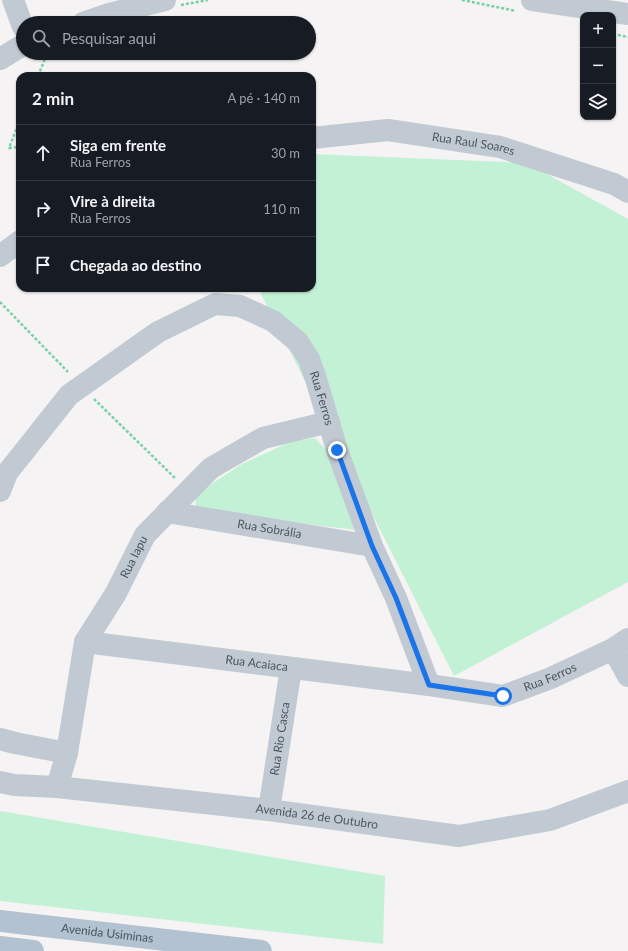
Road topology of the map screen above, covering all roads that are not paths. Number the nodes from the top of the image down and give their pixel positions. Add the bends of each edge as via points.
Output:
1 (13, 0) edge
2 (165, 0) edge
3 (532, 0) edge
4 (628, 14) edge
5 (19, 16) edge
6 (103, 16) edge
7 (16, 49) edge
8 (0, 59) edge
9 (316, 138) edge
10 (628, 192) edge
11 (16, 244) edge
12 (0, 256) edge
13 (329, 422) junction
14 (0, 491) edge
15 (167, 512) junction
16 (372, 546) junction
17 (85, 642) junction
18 (620, 644) edge
19 (291, 668) junction
20 (628, 676) edge
21 (429, 685) junction
22 (0, 739) edge
23 (67, 752) junction
24 (0, 782) edge
25 (57, 787) junction
26 (628, 791) edge
27 (269, 810) junction
28 (0, 921) edge
29 (0, 947) edge
30 (33, 951) edge
31 (261, 951) edge

1 - 5 street
2 - 6 street
3 - 4 street
7 - 8 street
9 - 10 street, Rua Raul Soares via 388,130 500,147 614,184
11 - 12 street
13 - 14 street, Rua Ferros via 309,359 298,342 273,322 240,306 215,304 158,332 70,395 7,474
13 - 15 street, Rua Iapu via 262,438 211,468
13 - 16 street, Rua Ferros
15 - 16 street, Rua Sobrália
15 - 17 street, Rua Iapu via 146,535 116,593
16 - 21 street, Rua Ferros via 396,598
17 - 19 street, Rua Acaiaca
17 - 23 street, Rua Iapu
18 - 20 street
18 - 21 street, Rua Ferros via 551,678 503,696
19 - 21 street, Rua Acaiaca
19 - 27 street, Rua Rio Casca
22 - 23 street
23 - 25 street, Rua Iapu
24 - 25 street, Avenida 26 de Outubro
25 - 27 street, Avenida 26 de Outubro
26 - 27 street, Avenida 26 de Outubro via 550,820 458,836
28 - 31 main road, Avenida Usiminas
29 - 30 main road

